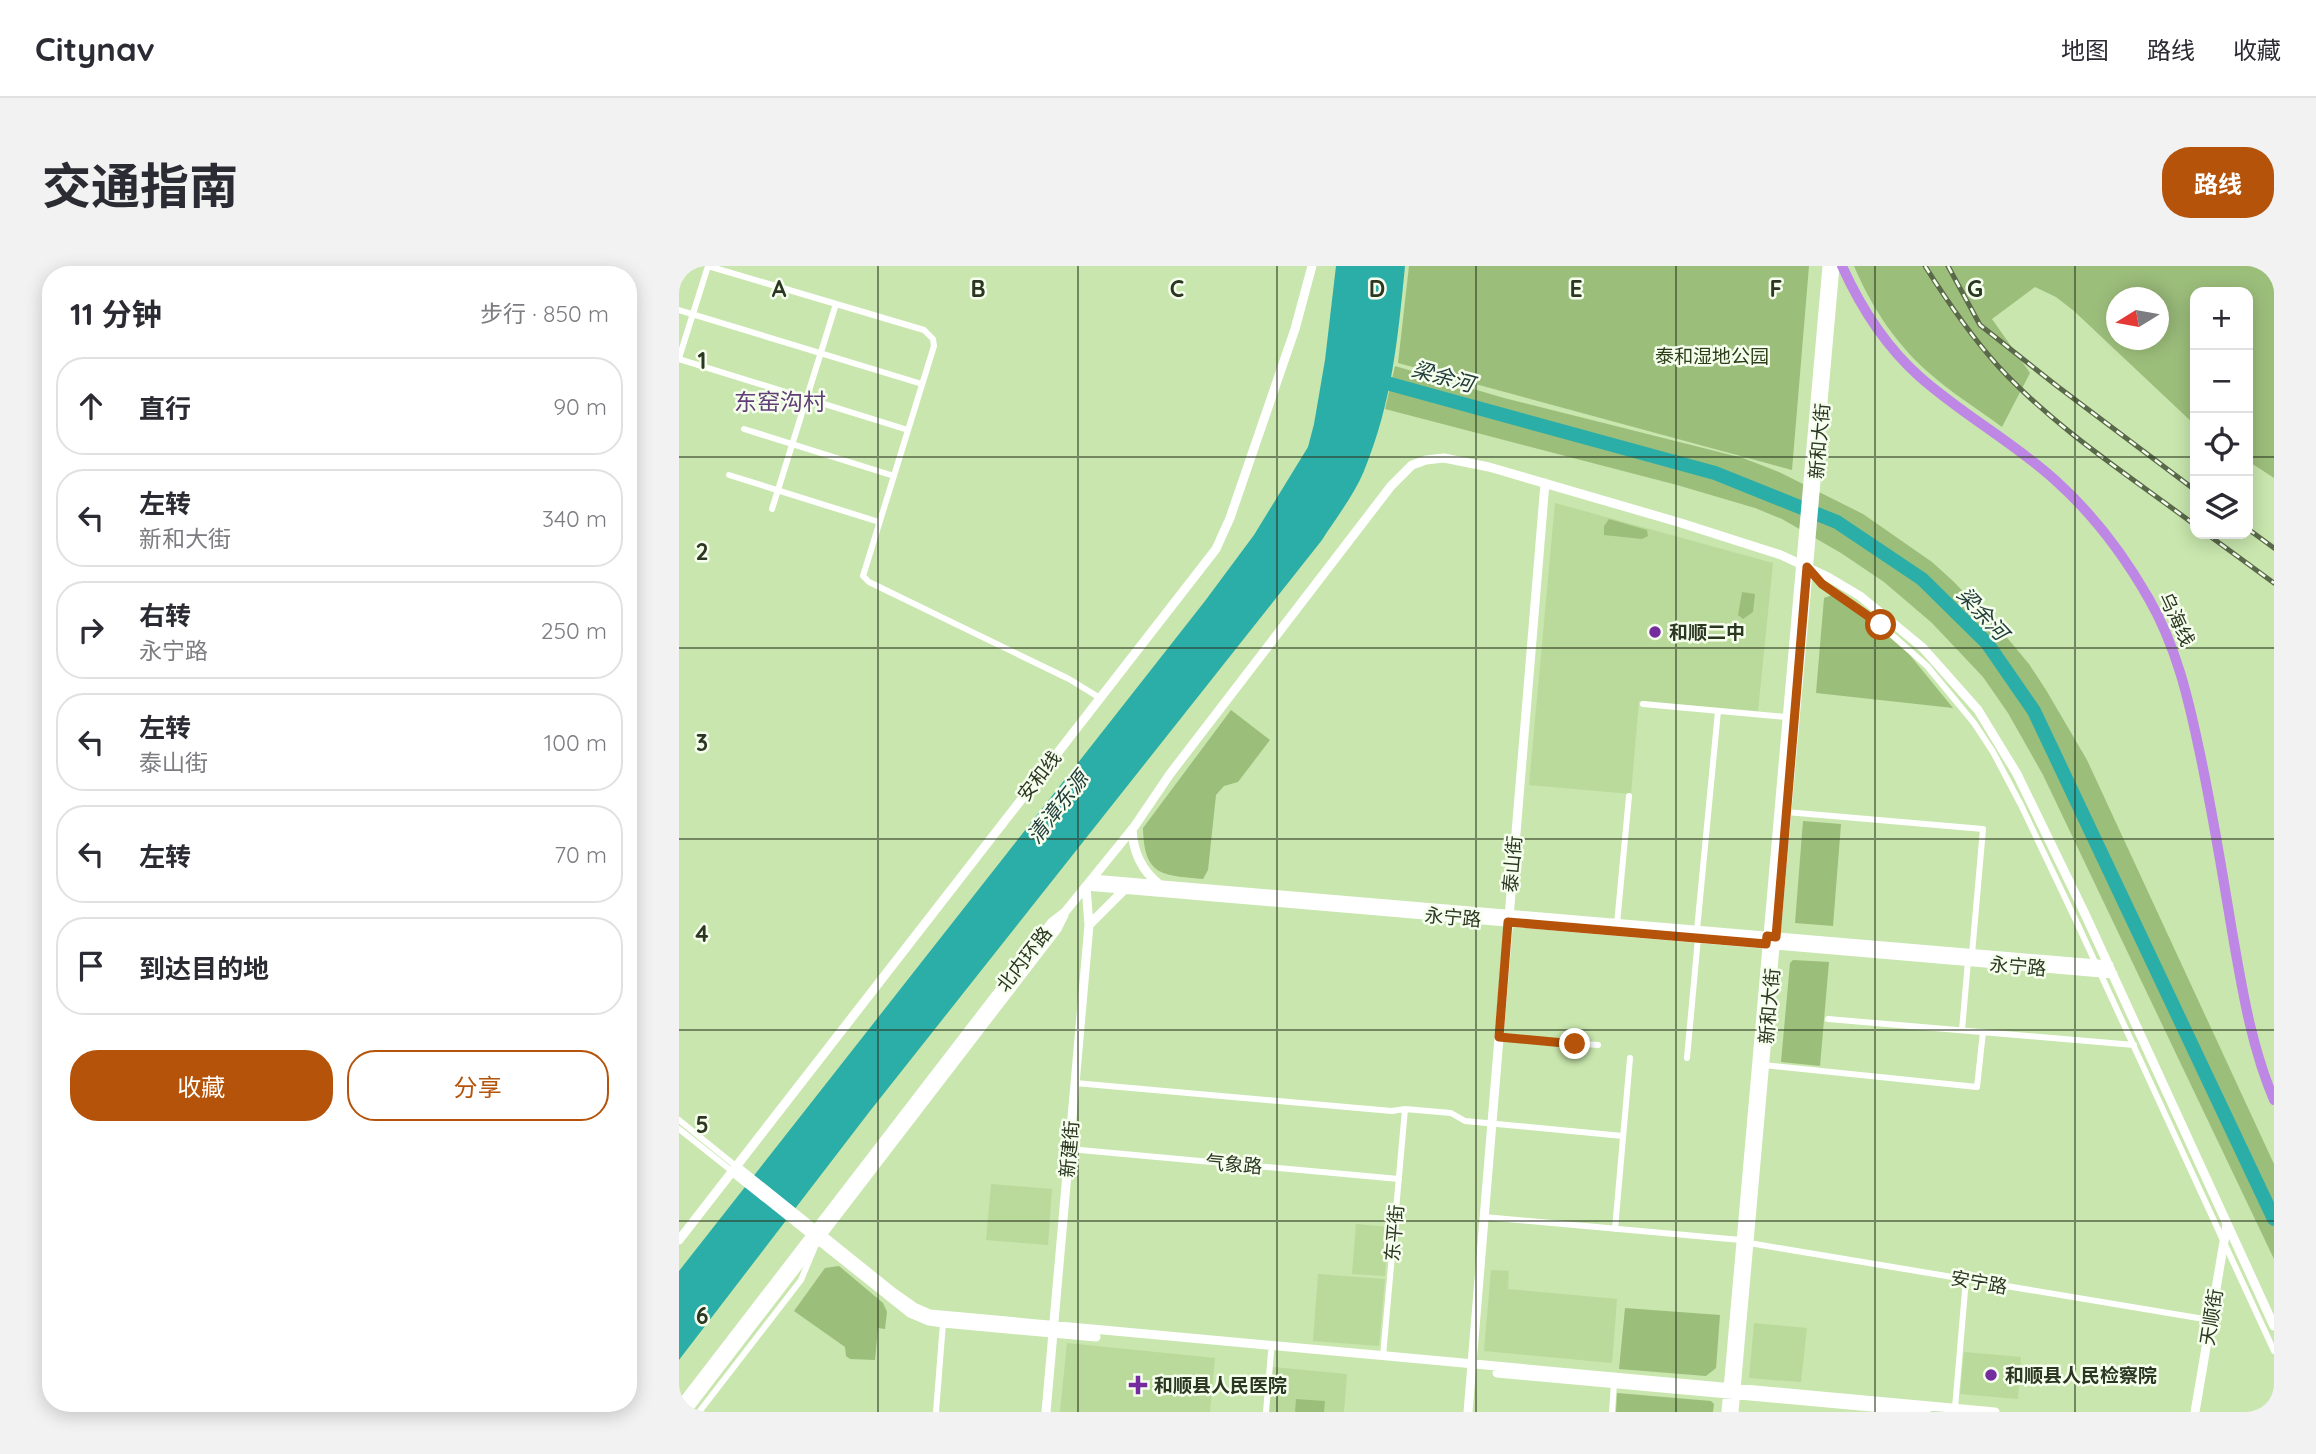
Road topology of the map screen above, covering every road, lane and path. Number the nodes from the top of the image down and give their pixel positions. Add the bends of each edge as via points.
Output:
1 (1312, 266) edge
2 (1827, 266) edge
3 (1835, 266) edge
4 (1842, 266) edge
5 (836, 304) junction
6 (679, 310) edge
7 (693, 314) junction
8 (821, 353) junction
9 (679, 358) edge
10 (922, 384) junction
11 (807, 398) junction
12 (744, 429) dead end
13 (908, 429) junction
14 (792, 444) junction
15 (729, 475) dead end
16 (894, 476) junction
17 (1811, 482) junction
18 (1545, 483) junction
19 (778, 491) junction
20 (772, 509) dead end
21 (879, 522) junction
22 (1803, 565) junction
23 (1100, 698) junction
24 (1643, 704) dead end
25 (1718, 711) junction
26 (1786, 717) junction
27 (1629, 796) dead end
28 (1786, 812) junction
29 (1132, 829) junction
30 (1089, 882) junction
31 (1160, 885) junction
32 (1125, 889) junction
33 (1508, 918) junction
34 (1617, 923) junction
35 (1089, 925) junction
36 (1697, 934) junction
37 (1771, 941) junction
38 (1970, 958) junction
39 (2098, 968) junction
40 (2111, 970) junction
41 (1828, 1019) dead end
42 (1962, 1031) junction
43 (1983, 1032) junction
44 (1499, 1037) junction
45 (1598, 1045) dead end
46 (2134, 1045) junction
47 (1630, 1058) dead end
48 (1687, 1058) dead end
49 (1764, 1065) junction
50 (2269, 1075) edge
51 (1075, 1083) junction
52 (2274, 1100) edge
53 (1405, 1109) junction
54 (679, 1120) edge
55 (1492, 1124) junction
56 (679, 1129) edge
57 (1623, 1136) junction
58 (1069, 1149) junction
59 (735, 1170) junction
60 (1399, 1180) junction
61 (1484, 1217) junction
62 (2227, 1222) junction
63 (1615, 1229) junction
64 (816, 1236) junction
65 (679, 1240) edge
66 (2224, 1241) junction
67 (1745, 1242) junction
68 (1966, 1279) junction
69 (2210, 1320) junction
70 (943, 1324) junction
71 (2274, 1325) edge
72 (1053, 1330) junction
73 (2274, 1351) edge
74 (1271, 1352) junction
75 (1383, 1356) junction
76 (1472, 1367) junction
77 (1613, 1383) junction
78 (1731, 1391) junction
79 (679, 1407) edge
80 (1955, 1408) junction
81 (1867, 1409) edge
82 (686, 1412) edge
83 (699, 1412) edge
84 (936, 1412) edge
85 (1046, 1412) edge
86 (1266, 1412) edge
87 (1468, 1412) edge
88 (1612, 1412) edge
89 (1725, 1412) edge
90 (1734, 1412) edge
91 (1928, 1412) edge
92 (1995, 1412) edge
93 (2195, 1412) edge

1 - 23 main road, 安和线 via 1296,329 1224,534 1205,566
2 - 17 main road, 新和大街
3 - 17 main road, 新和大街
4 - 50 highway, 乌海线 via 1868,317 1894,351 1926,382 2039,466 2077,501 2119,551 2157,613 2189,701 2246,1009
5 - 7 street via 708,266
5 - 8 street
5 - 10 street via 930,334 934,346
6 - 7 street
7 - 8 street
7 - 9 street
8 - 10 street
8 - 11 street
9 - 11 street
10 - 13 street
11 - 13 street
11 - 14 street
12 - 14 street
13 - 16 street
14 - 16 street
14 - 19 street
15 - 19 street
16 - 21 street
17 - 22 main road, 新和大街
18 - 22 main road, 北内环路
18 - 29 main road, 北内环路 via 1444,458 1406,469
18 - 33 main road, 泰山街
19 - 20 street
19 - 21 street
21 - 23 street via 863,571 869,582
22 - 26 main road, 新和大街
22 - 28 main road, 新和大街
22 - 39 street via 1910,650 1974,723 2021,805
22 - 40 main road, 北内环路 via 1860,596 1894,623 1978,710 2023,786
23 - 59 main road, 安和线
24 - 25 street
25 - 26 street
25 - 36 street
26 - 37 main road, 新和大街
27 - 34 street
28 - 37 main road, 新和大街
28 - 38 street via 1983,829
29 - 30 main road, 北内环路
29 - 31 main road via 1139,860
30 - 31 main road, 永宁路
30 - 32 main road, 永宁路
30 - 35 main road, 新建街
30 - 64 main road, 北内环路 via 1052,922
31 - 33 main road, 永宁路
32 - 33 main road, 永宁路
32 - 35 main road
33 - 34 main road, 永宁路
33 - 36 main road, 永宁路
33 - 44 main road, 泰山街
34 - 36 main road, 永宁路
35 - 51 main road, 新建街
36 - 37 main road, 永宁路
36 - 48 street
37 - 38 main road, 永宁路
37 - 49 main road, 新和大街
37 - 67 main road, 新和大街
38 - 39 main road, 永宁路
38 - 42 street
39 - 40 main road, 永宁路
39 - 46 street
40 - 62 main road, 北内环路
41 - 42 street
42 - 43 street
43 - 46 street
43 - 49 street via 1977,1087
44 - 45 street
44 - 55 main road, 泰山街
46 - 66 street
47 - 57 street
49 - 67 main road, 新和大街
50 - 52 highway, 乌海线
51 - 53 street
51 - 58 main road, 新建街
53 - 55 street via 1451,1112 1465,1121
53 - 60 street, 东平街
54 - 59 street
55 - 57 street
55 - 61 main road, 泰山街
56 - 59 street
57 - 63 street
58 - 60 street, 气象路
58 - 72 main road, 新建街
59 - 64 main road
59 - 65 main road, 安和线
60 - 75 street, 东平街
61 - 63 street, 安宁路
61 - 76 main road, 泰山街
62 - 66 main road, 天顺街
62 - 71 main road, 北内环路
63 - 67 street, 安宁路
64 - 70 main road via 910,1313
64 - 72 main road via 921,1311
64 - 79 main road, 北内环路
64 - 82 main road, 北内环路
64 - 83 street via 801,1279
66 - 69 main road, 天顺街
66 - 73 street
67 - 68 street, 安宁路
67 - 78 main road, 新和大街
68 - 69 street, 安宁路
68 - 80 street
69 - 93 main road, 天顺街
70 - 72 main road
70 - 84 street
72 - 74 main road
72 - 75 main road
72 - 85 main road, 新建街
74 - 76 main road
74 - 86 street
75 - 76 main road
76 - 77 main road
76 - 78 main road
76 - 87 main road, 泰山街
77 - 78 main road
77 - 88 street
78 - 80 main road
78 - 81 main road
78 - 89 main road, 新和大街
78 - 90 main road, 新和大街
80 - 92 main road
81 - 91 main road

